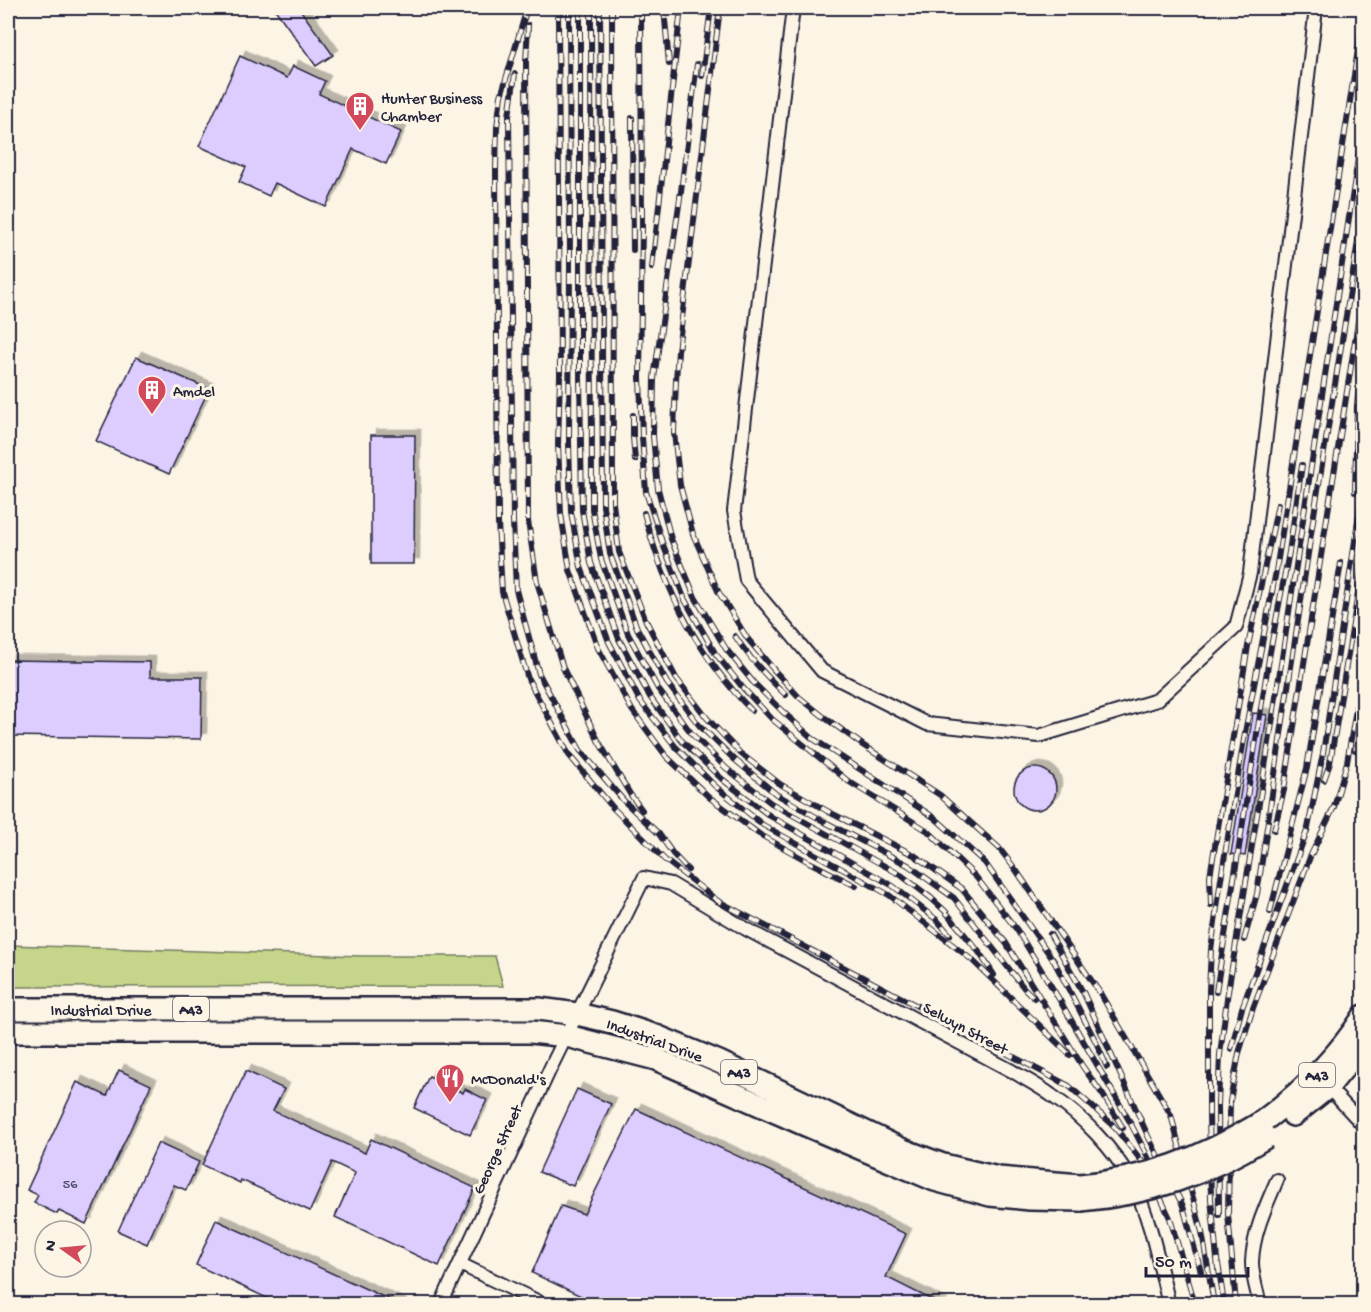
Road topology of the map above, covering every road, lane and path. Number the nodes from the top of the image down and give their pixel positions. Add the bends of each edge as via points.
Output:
1 (794, 8) edge
2 (1316, 8) edge
3 (644, 878) joint
4 (8, 1009) edge
5 (577, 1014) junction
6 (1364, 1016) edge
7 (8, 1032) edge
8 (567, 1036) junction
9 (1364, 1043) edge
10 (1328, 1088) junction
11 (1364, 1126) edge
12 (1262, 1131) junction
13 (1277, 1180) dead end
14 (1080, 1193) junction
15 (460, 1264) junction
16 (441, 1305) edge
17 (543, 1305) edge
18 (1169, 1305) edge
19 (1260, 1305) edge

1 - 2 street via 734,511 746,580 822,671 927,723 1039,736 1157,700 1236,627 1250,573
3 - 5 street, George Street
3 - 18 street, Selwyn Street via 671,884 1051,1095 1109,1149 1132,1182 1149,1223
4 - 5 highway, Industrial Drive / A43 via 538,1009
5 - 8 street, George Street
5 - 14 highway, Industrial Drive / A43 via 677,1044 943,1165
6 - 12 highway, Industrial Drive / A43 via 1317,1075
7 - 8 highway, Industrial Drive / A43 via 531,1032
8 - 14 highway, Industrial Drive / A43 via 656,1059 935,1180 990,1195 1030,1199
8 - 15 street, George Street
9 - 10 highway, Industrial Drive / A43
10 - 11 street
10 - 12 highway, Industrial Drive / A43
12 - 14 highway, Industrial Drive / A43, bridge via 1245,1150 1175,1182 1128,1194
13 - 19 street via 1255,1239 1252,1263
15 - 16 street, George Street
15 - 17 street

